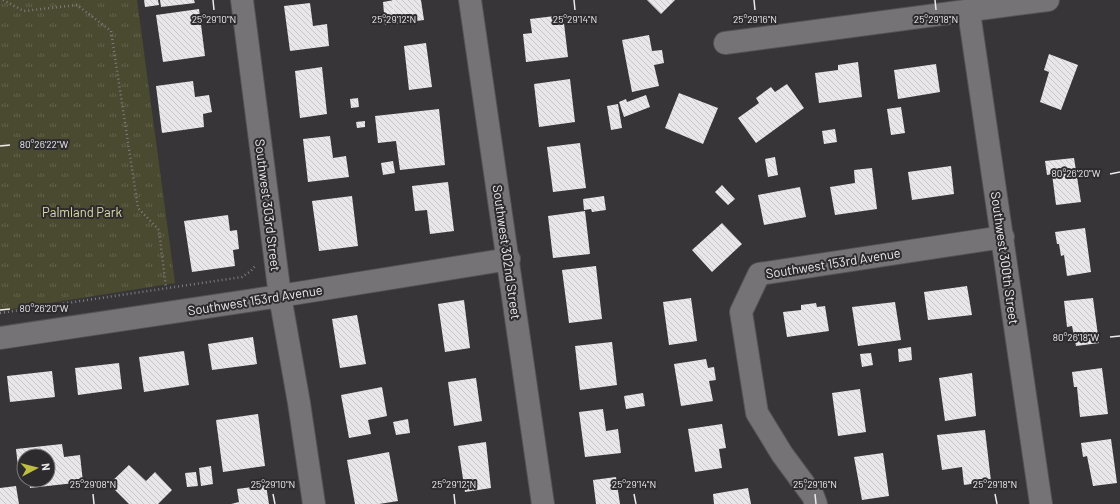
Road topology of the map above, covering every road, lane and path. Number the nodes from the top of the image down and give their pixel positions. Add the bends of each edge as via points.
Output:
1 (3, 0) edge
2 (242, 0) edge
3 (470, 0) edge
4 (1048, 0) edge
5 (969, 12) junction
6 (725, 43) dead end
7 (1003, 237) junction
8 (509, 259) junction
9 (256, 264) dead end
10 (166, 288) junction
11 (280, 296) junction
12 (0, 313) edge
13 (0, 338) edge
14 (314, 504) edge
15 (543, 504) edge
16 (816, 504) edge
17 (1041, 504) edge

1 - 10 path via 24,11 77,5 111,30 138,208 159,230
2 - 11 street, Southwest 303rd Street
3 - 8 street, Southwest 302nd Street
4 - 5 street
5 - 6 street
5 - 7 street, Southwest 300th Street
7 - 16 street, Southwest 153rd Avenue via 759,274 741,312 757,413
7 - 17 street, Southwest 300th Street
8 - 11 street, Southwest 153rd Avenue
8 - 15 street, Southwest 302nd Street
9 - 10 path via 242,277
10 - 12 path
11 - 13 street, Southwest 153rd Avenue
11 - 14 street, Southwest 303rd Street

